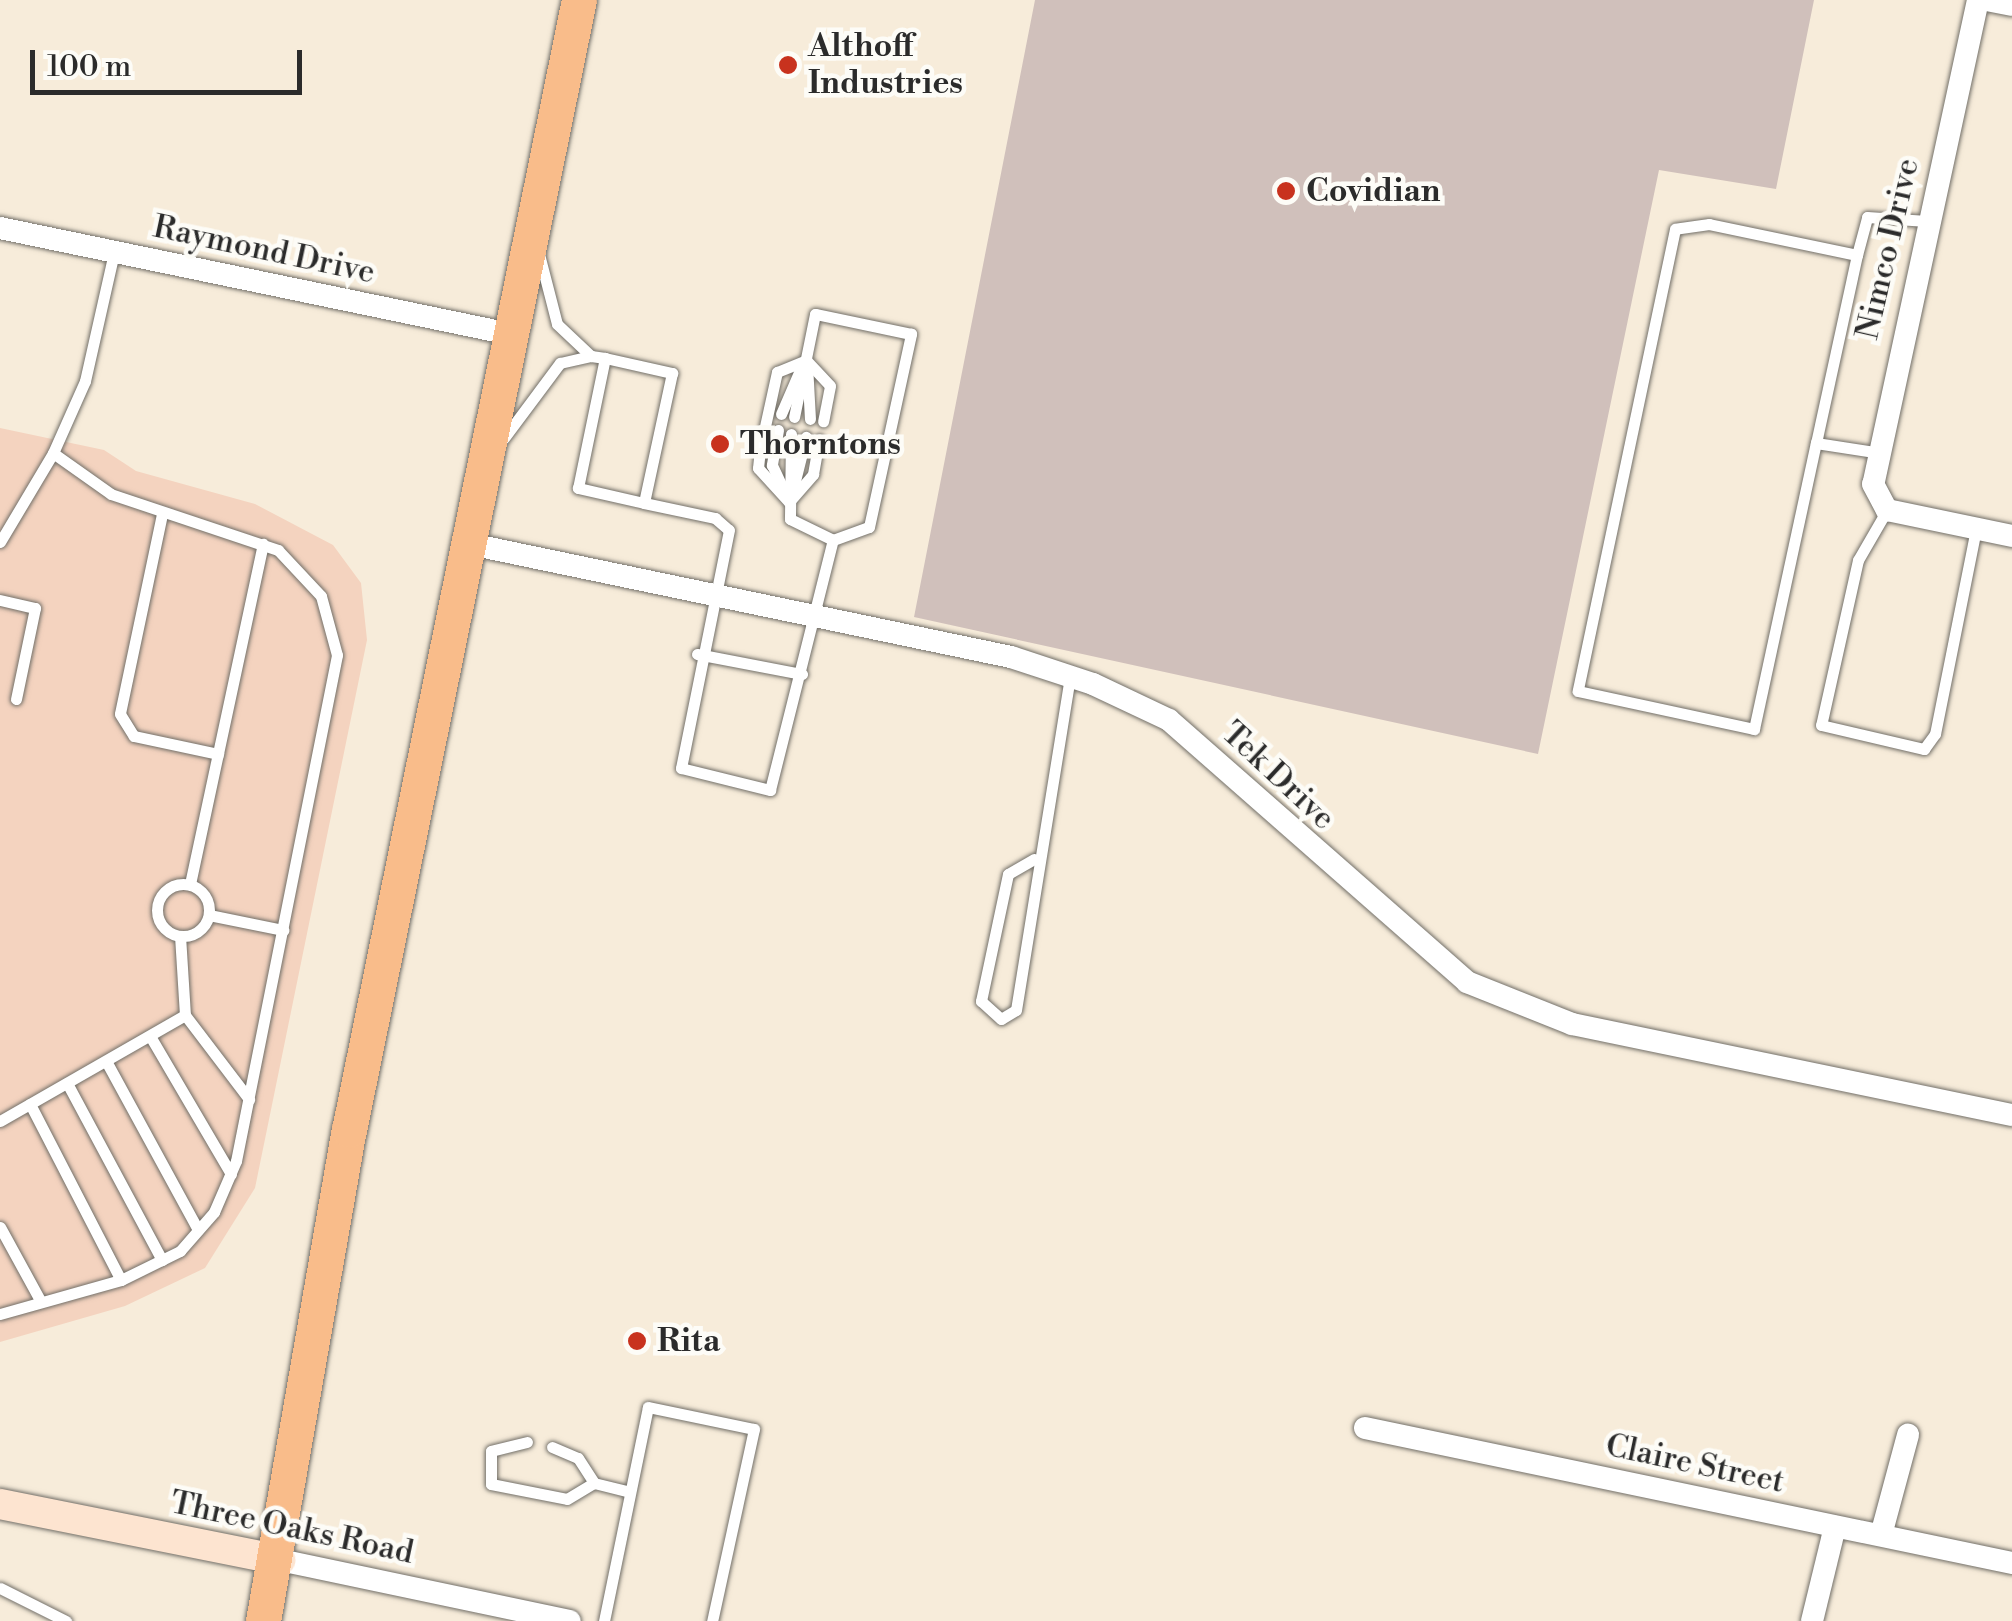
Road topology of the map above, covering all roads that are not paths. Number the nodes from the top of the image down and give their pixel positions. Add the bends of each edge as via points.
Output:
1 (579, 0) edge
2 (1978, 0) edge
3 (1987, 0) edge
4 (2012, 6) edge
5 (1928, 220) junction
6 (0, 228) edge
7 (533, 238) junction
8 (114, 252) junction
9 (1857, 255) junction
10 (515, 335) junction
11 (591, 356) junction
12 (605, 358) junction
13 (806, 360) junction
14 (788, 416) dead end
15 (816, 420) dead end
16 (784, 432) dead end
17 (812, 438) dead end
18 (1816, 443) junction
19 (1874, 452) junction
20 (53, 453) junction
21 (489, 457) junction
22 (644, 502) junction
23 (790, 502) junction
24 (1886, 510) junction
25 (162, 514) junction
26 (1976, 529) junction
27 (2012, 536) edge
28 (832, 540) junction
29 (0, 542) edge
30 (263, 544) junction
31 (470, 544) junction
32 (711, 594) junction
33 (0, 600) edge
34 (815, 616) junction
35 (697, 654) junction
36 (802, 674) junction
37 (1070, 676) junction
38 (16, 698) dead end
39 (218, 754) junction
40 (1034, 859) junction
41 (190, 884) junction
42 (209, 915) junction
43 (282, 930) junction
44 (180, 936) junction
45 (185, 1015) junction
46 (150, 1036) junction
47 (106, 1061) junction
48 (68, 1082) junction
49 (250, 1099) junction
50 (30, 1104) junction
51 (2012, 1114) edge
52 (0, 1121) edge
53 (231, 1174) junction
54 (0, 1227) edge
55 (198, 1230) junction
56 (162, 1260) junction
57 (121, 1280) junction
58 (40, 1300) junction
59 (0, 1314) edge
60 (1365, 1428) dead end
61 (1908, 1435) dead end
62 (526, 1442) dead end
63 (552, 1447) dead end
64 (594, 1483) junction
65 (630, 1492) junction
66 (0, 1504) edge
67 (1834, 1527) junction
68 (1881, 1535) junction
69 (280, 1560) junction
70 (2012, 1563) edge
71 (0, 1588) edge
72 (66, 1621) edge
73 (263, 1621) edge
74 (290, 1621) edge
75 (570, 1621) edge
76 (604, 1621) edge
77 (712, 1621) edge
78 (1812, 1621) edge

1 - 7 main road
2 - 5 street, Nimco Drive
3 - 4 street
5 - 9 lane via 1867,217
5 - 19 street, Nimco Drive
6 - 8 street, Raymond Drive
7 - 10 main road
7 - 11 lane via 549,309
8 - 10 street, Raymond Drive
8 - 20 lane via 84,381
9 - 18 lane
9 - 18 lane via 1709,224 1675,229 1578,691 1754,729
10 - 21 main road
11 - 12 lane
11 - 21 lane via 545,372
12 - 22 lane via 578,488
12 - 22 lane via 672,373
13 - 14 lane
13 - 15 lane via 830,386
13 - 23 lane via 777,372 760,449 758,468
13 - 28 lane via 815,314 911,334 868,527
16 - 23 lane
17 - 23 lane via 812,474
18 - 19 lane
19 - 24 street, Nimco Drive via 1873,484
20 - 25 lane via 111,494
20 - 29 lane
21 - 31 main road
22 - 32 lane via 724,522
23 - 28 lane via 790,519
24 - 26 street
24 - 26 lane via 1862,548 1821,725 1924,749 1936,734
25 - 30 lane
25 - 39 lane via 120,714 134,736
26 - 27 street
28 - 34 lane
30 - 39 lane
30 - 43 lane via 321,596 336,655
31 - 32 street, Tek Drive
31 - 69 main road via 349,1130
32 - 34 street, Tek Drive
32 - 35 lane
33 - 38 lane via 36,608
34 - 36 lane
34 - 37 street, Tek Drive
35 - 36 lane
35 - 36 lane via 681,768 770,790
37 - 40 lane
37 - 51 street, Tek Drive via 1168,720 1467,982 1572,1024
39 - 41 lane
40 - 40 lane via 1039,892 1016,1010 1001,1019 985,1010 985,982 1008,874
41 - 42 lane via 205,894
41 - 44 lane via 172,886 157,906 165,928
42 - 43 lane
42 - 44 lane via 196,933
43 - 49 lane
44 - 45 lane
45 - 46 lane
45 - 49 lane
46 - 47 lane
46 - 53 lane
47 - 48 lane
47 - 55 lane
48 - 50 lane
48 - 56 lane
49 - 53 lane
50 - 52 lane
50 - 57 lane
53 - 55 lane
54 - 58 lane
55 - 56 lane
56 - 57 lane
57 - 58 lane
58 - 59 lane
60 - 67 street, Claire Street
61 - 68 street
62 - 64 lane via 491,1451 491,1484 567,1499
63 - 64 lane via 578,1458
64 - 65 lane
65 - 76 lane
65 - 77 lane via 648,1407 754,1430
66 - 69 street, Three Oaks Road
67 - 68 street, Claire Street
67 - 78 street
68 - 70 street, Claire Street
69 - 73 main road
69 - 74 main road
69 - 75 street, Three Oaks Road
71 - 72 lane

